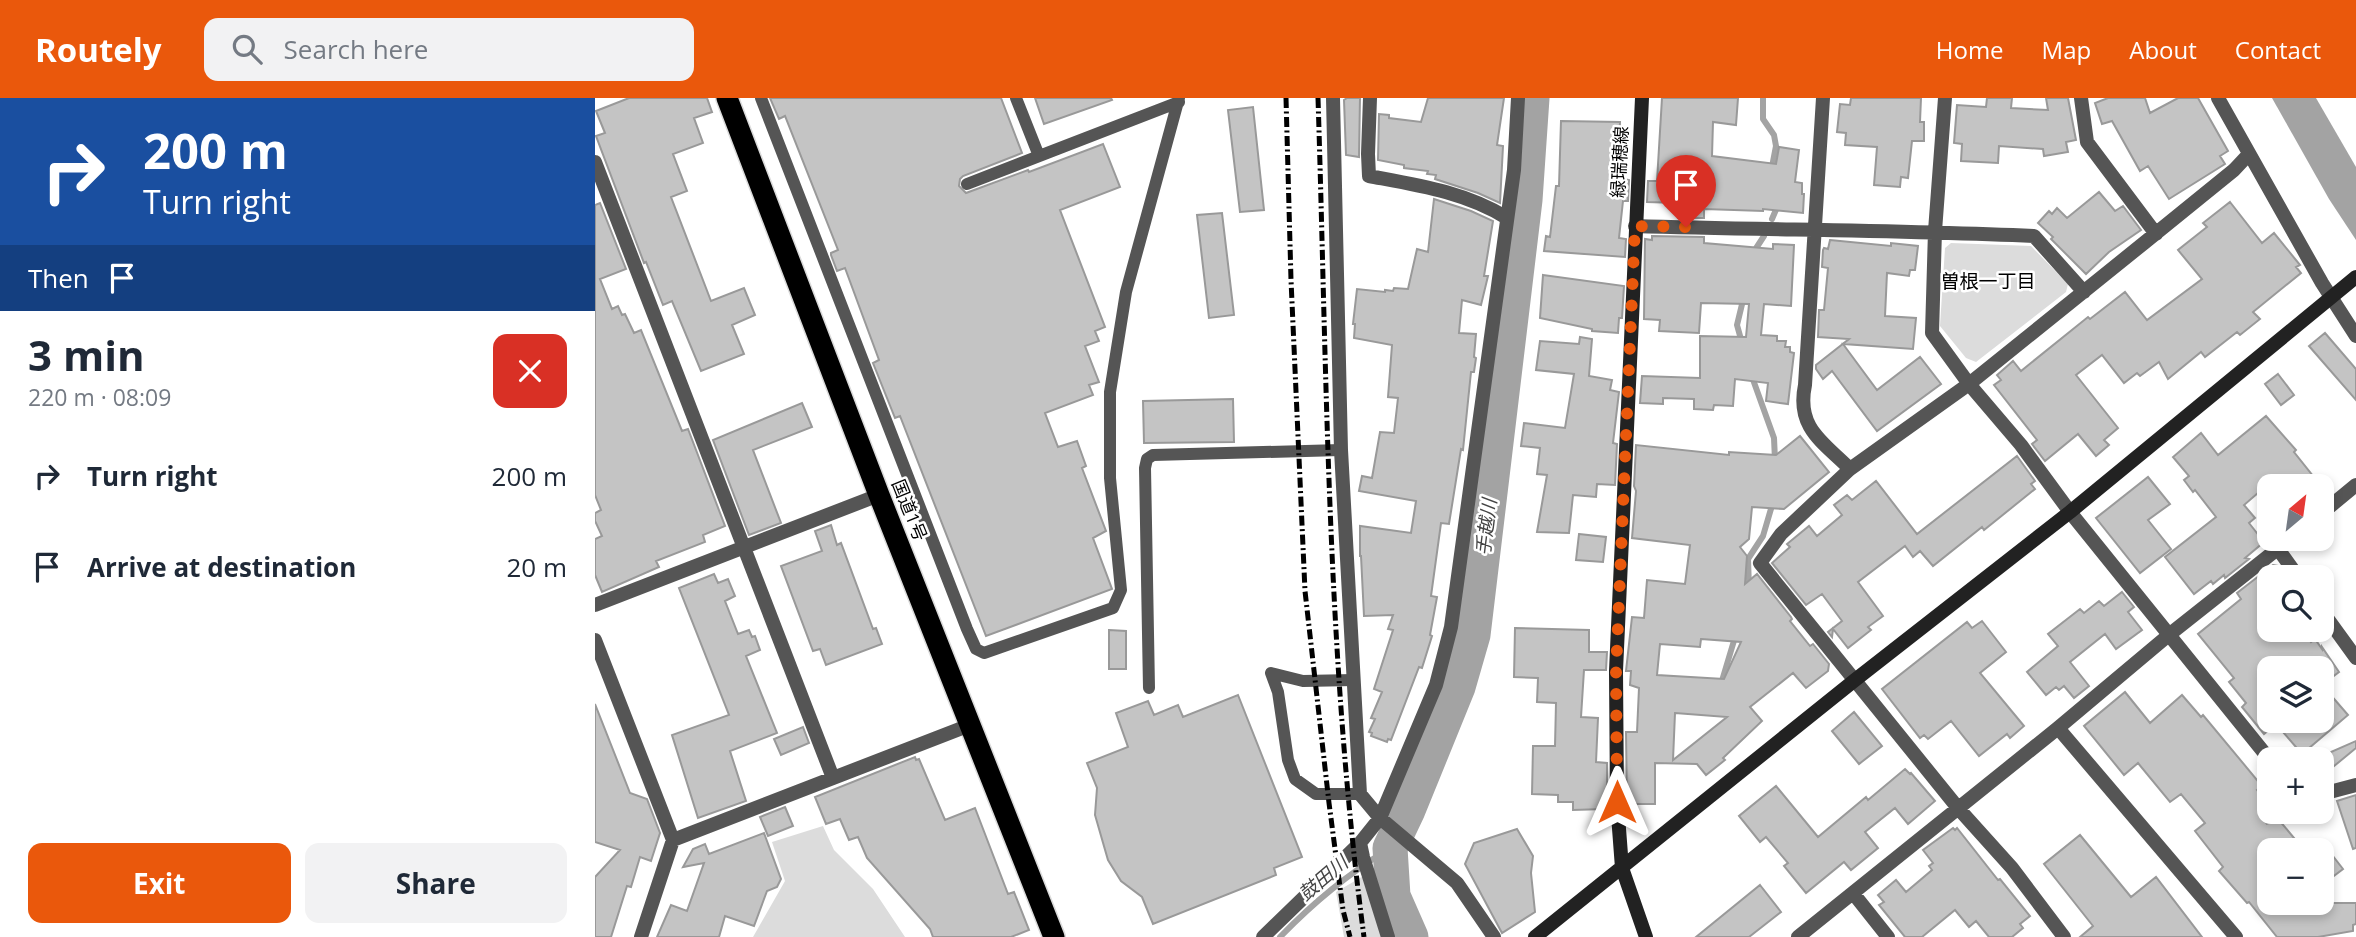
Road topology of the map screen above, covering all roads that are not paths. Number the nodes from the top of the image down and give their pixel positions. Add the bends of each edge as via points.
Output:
1 (727, 98) edge
2 (761, 98) edge
3 (1016, 98) edge
4 (1333, 98) edge
5 (1370, 98) edge
6 (1518, 98) edge
7 (1642, 98) edge
8 (1823, 98) edge
9 (1945, 98) edge
10 (2081, 98) edge
11 (2218, 98) edge
12 (1179, 100) edge
13 (2249, 155) junction
14 (1039, 156) junction
15 (595, 162) edge
16 (967, 184) dead end
17 (1507, 218) junction
18 (1635, 226) junction
19 (1814, 231) junction
20 (1935, 231) junction
21 (2155, 234) junction
22 (2353, 279) edge
23 (2084, 292) junction
24 (2332, 298) junction
25 (2356, 336) edge
26 (1969, 384) junction
27 (1341, 450) junction
28 (1850, 469) junction
29 (2356, 485) edge
30 (879, 495) junction
31 (2335, 502) edge
32 (2070, 512) junction
33 (744, 547) junction
34 (2275, 551) edge
35 (595, 605) edge
36 (2334, 628) edge
37 (2170, 634) junction
38 (595, 640) edge
39 (2356, 658) edge
40 (1354, 680) junction
41 (1855, 680) junction
42 (1149, 688) dead end
43 (970, 725) junction
44 (2058, 728) junction
45 (2260, 747) edge
46 (833, 778) junction
47 (2356, 785) edge
48 (2334, 791) edge
49 (1360, 794) junction
50 (1958, 808) junction
51 (1383, 820) junction
52 (673, 840) junction
53 (1361, 850) junction
54 (1622, 868) junction
55 (1853, 893) junction
56 (641, 937) edge
57 (1054, 937) edge
58 (1263, 937) edge
59 (1388, 937) edge
60 (1494, 937) edge
61 (1536, 937) edge
62 (1646, 937) edge
63 (1798, 937) edge
64 (1888, 937) edge
65 (2064, 937) edge
66 (2236, 937) edge

1 - 30 highway, 国道1号
2 - 12 lane via 967,629 976,649 984,653 1113,608 1121,590 1110,478 1110,392 1126,292
3 - 14 lane
4 - 27 street
5 - 17 street via 1369,176 1436,188 1486,205
6 - 17 street
7 - 18 street, 緑瑞穂線
8 - 19 street
9 - 20 street
10 - 21 street via 2087,142
11 - 13 street
12 - 14 lane
13 - 21 street
13 - 24 street
14 - 16 lane
15 - 33 street
17 - 51 street via 1451,627 1436,685
18 - 19 street
18 - 54 street, 緑瑞穂線 via 1616,671
19 - 20 street
19 - 28 street via 1804,417
20 - 23 street via 2034,236
20 - 26 street via 1932,333
21 - 23 street
22 - 24 street
23 - 26 street
24 - 25 street
24 - 32 street
26 - 28 street
26 - 32 street
27 - 40 street
27 - 42 lane via 1153,455 1147,459
28 - 41 street via 1780,534 1761,563
29 - 31 street
30 - 33 street
30 - 43 highway, 国道1号
32 - 37 street
32 - 41 street
33 - 35 street
33 - 46 street
34 - 37 street
36 - 39 street
37 - 44 street
37 - 45 street
38 - 52 street
40 - 49 street
40 - 49 lane via 1303,681 1271,673 1295,779 1315,794
41 - 50 street
41 - 54 street
43 - 46 street
43 - 57 highway, 国道1号
44 - 50 street
44 - 66 street
46 - 52 street
47 - 48 street
49 - 51 street
50 - 55 street
50 - 65 street
51 - 53 street
51 - 60 street via 1457,883
52 - 56 street
53 - 58 street
53 - 59 street
54 - 61 street
54 - 62 street, 緑瑞穂線
55 - 63 street
55 - 64 street

